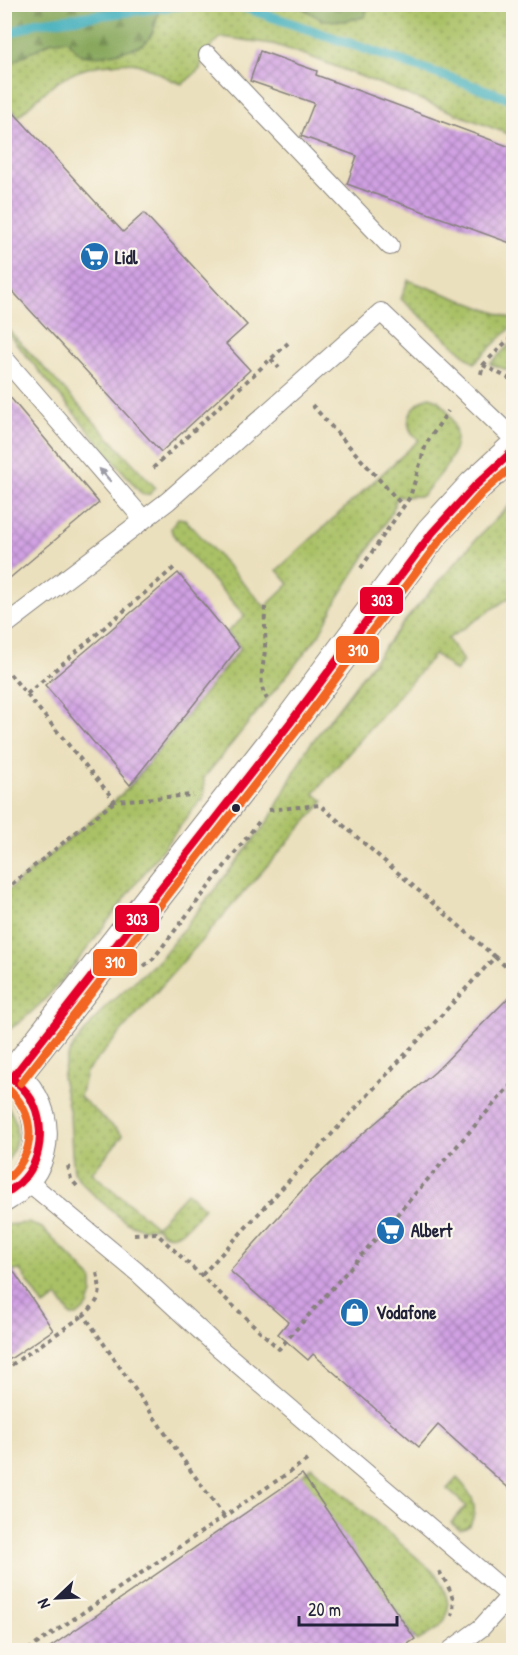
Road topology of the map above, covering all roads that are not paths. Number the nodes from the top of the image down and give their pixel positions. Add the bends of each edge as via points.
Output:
1 (208, 55) dead end
2 (390, 246) dead end
3 (4, 358) edge
4 (513, 439) edge
5 (513, 450) edge
6 (143, 519) junction
7 (4, 626) edge
8 (9, 1074) edge
9 (14, 1187) edge
10 (512, 1597) edge
11 (451, 1650) edge

1 - 2 lane
6 -> 3 lane
4 - 6 lane via 381,312
5 - 8 street via 432,533 290,723
6 - 7 lane
8 - 9 street via 29,1094 38,1114 41,1137 36,1160
9 - 10 lane via 72,1217
10 - 11 lane via 481,1628

